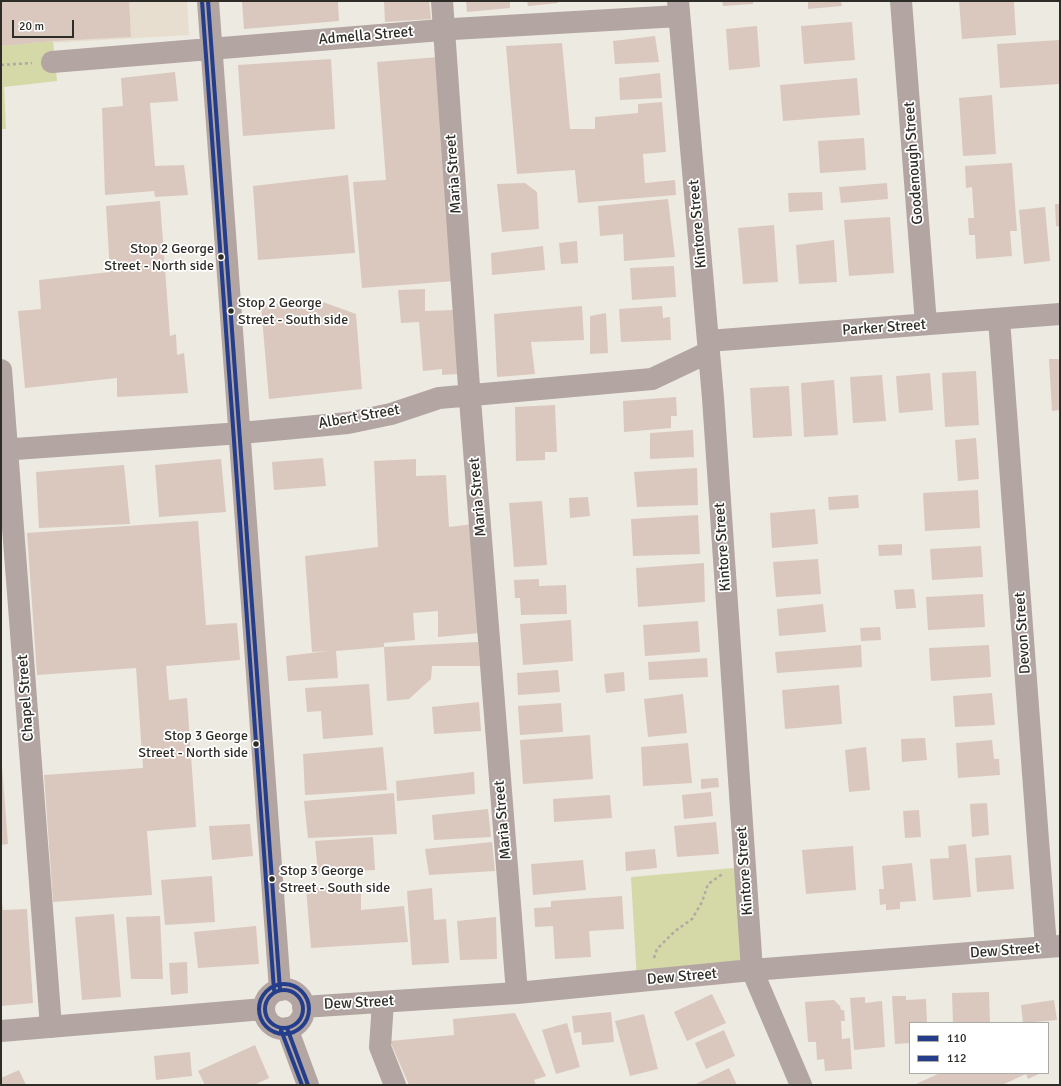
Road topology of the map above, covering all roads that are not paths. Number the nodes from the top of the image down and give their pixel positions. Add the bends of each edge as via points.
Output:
1 (208, 1) edge
2 (442, 1) edge
3 (901, 1) edge
4 (678, 8) edge
5 (444, 29) junction
6 (212, 50) junction
7 (52, 62) road end
8 (1060, 314) edge
9 (999, 319) junction
10 (926, 324) junction
11 (709, 347) junction
12 (1, 370) edge
13 (470, 396) junction
14 (241, 433) junction
15 (4, 450) edge
16 (1053, 947) edge
17 (752, 970) junction
18 (280, 990) junction
19 (517, 993) junction
20 (383, 1002) junction
21 (303, 1007) junction
22 (264, 1009) junction
23 (51, 1027) junction
24 (287, 1028) junction
25 (1, 1031) edge
26 (308, 1085) edge
27 (396, 1085) edge
28 (800, 1085) edge

1 - 6 street
2 - 5 street, Maria Street
3 - 10 street, Goodenough Street
4 - 5 street, Admella Street
4 - 11 street, Kintore Street
5 - 6 street, Admella Street
5 - 13 street, Maria Street
6 - 7 street, Admella Street
6 - 14 street
8 - 9 street, Parker Street
9 - 10 street, Parker Street
9 - 16 street, Devon Street
10 - 11 street, Parker Street
11 - 13 street, Albert Street via 652,379
11 - 17 street, Kintore Street
12 - 15 street, Chapel Street
13 - 14 street, Albert Street via 439,398 391,414 348,423
13 - 19 street, Maria Street
14 - 15 street, Albert Street
14 - 18 street
15 - 23 street, Chapel Street
16 - 17 street, Dew Street
17 - 19 street, Dew Street
17 - 28 street, Kintore Street
18 - 21 street via 293,991 298,995
18 - 22 street via 269,996
19 - 20 street, Dew Street
20 - 21 street, Dew Street
20 - 27 street via 380,1047
21 - 24 street via 298,1023
22 - 23 street
22 - 24 street via 271,1024 282,1029
23 - 25 street
24 - 26 street

